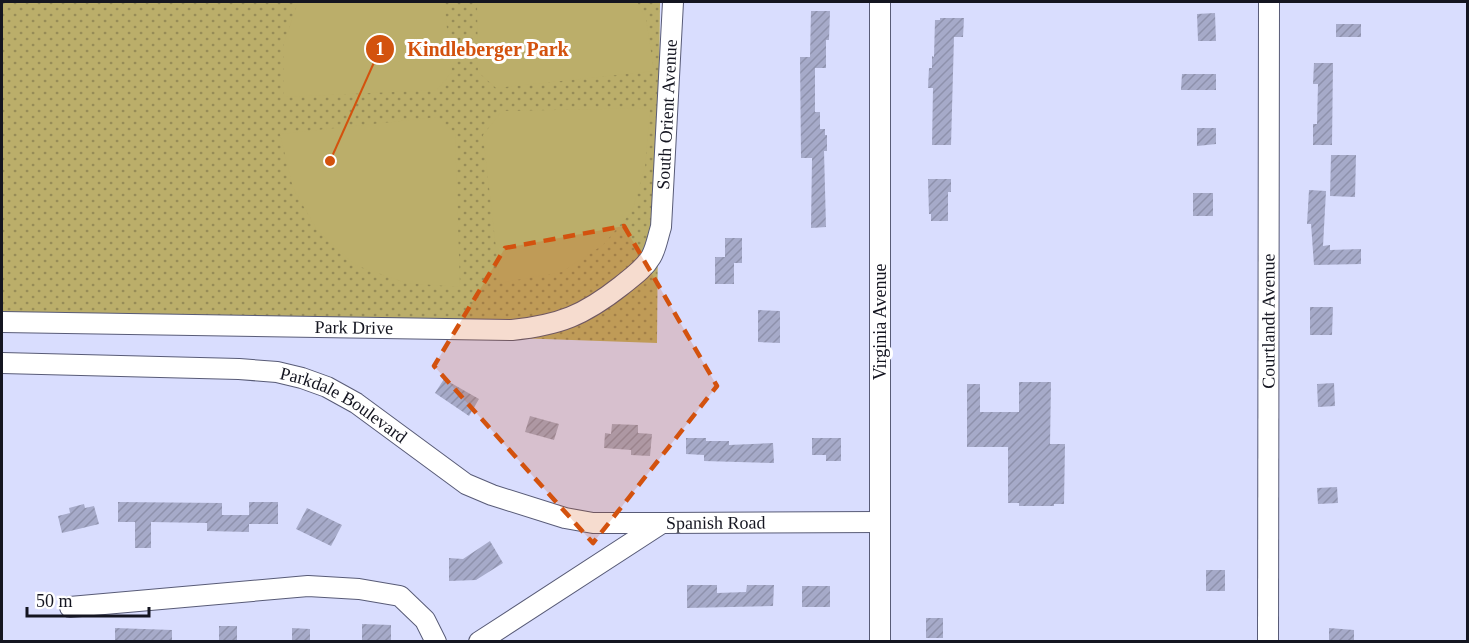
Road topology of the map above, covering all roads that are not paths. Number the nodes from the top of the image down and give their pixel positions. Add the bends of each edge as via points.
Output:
1 (673, 2) edge
2 (880, 2) edge
3 (1269, 2) edge
4 (661, 226) joint
5 (2, 322) edge
6 (2, 363) edge
7 (880, 522) junction
8 (662, 523) junction
9 (70, 607) dead end
10 (436, 642) edge
11 (479, 642) edge
12 (880, 642) edge
13 (1268, 642) edge

1 - 4 street, South Orient Avenue
2 - 7 street, Virginia Avenue
3 - 13 street, Courtlandt Avenue
4 - 5 street, Park Drive via 652,256 638,272 584,312 541,327 513,330
6 - 8 street, Parkdale Boulevard via 239,369 302,378 356,403 466,484 492,495 584,521
7 - 8 street, Spanish Road
7 - 12 street, Virginia Avenue
8 - 11 street, Spanish Road
9 - 10 street via 308,586 359,589 400,596 425,620

